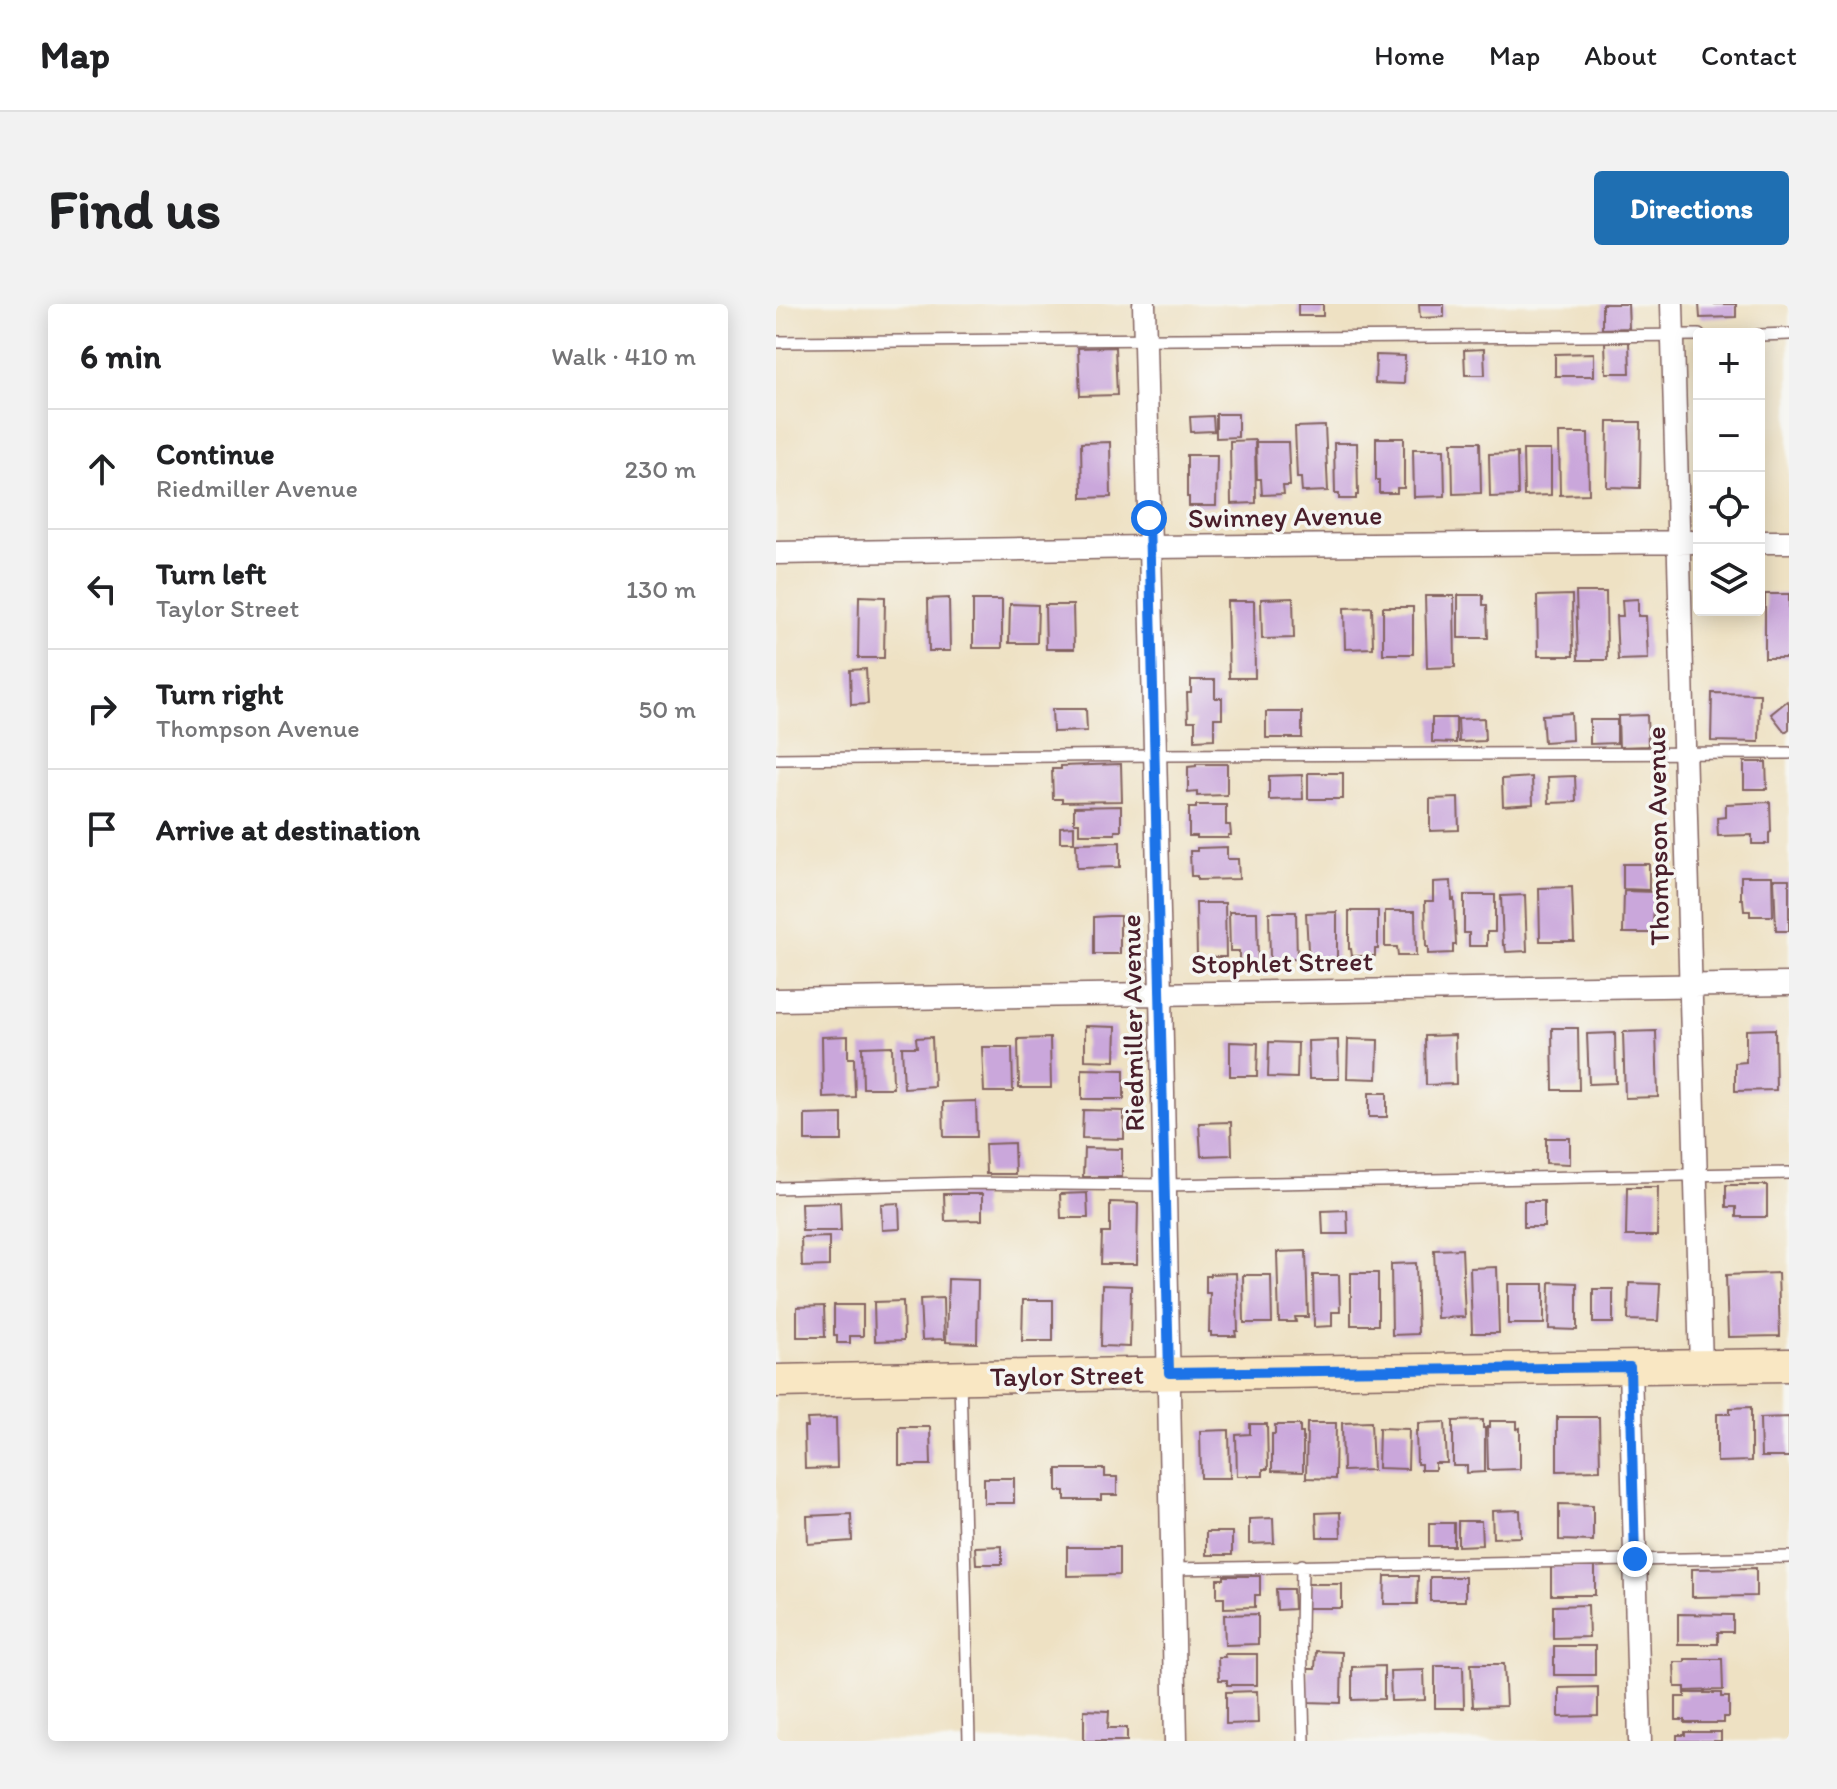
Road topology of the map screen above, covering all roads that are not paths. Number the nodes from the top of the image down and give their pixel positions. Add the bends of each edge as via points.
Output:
1 (1144, 304) edge
2 (1672, 304) edge
3 (1789, 334) edge
4 (1673, 335) junction
5 (1693, 335) edge
6 (1765, 335) edge
7 (1145, 339) junction
8 (776, 342) edge
9 (1689, 542) edge
10 (1765, 542) edge
11 (1789, 542) edge
12 (1150, 547) junction
13 (776, 553) edge
14 (1789, 753) edge
15 (1685, 754) junction
16 (1155, 755) junction
17 (776, 759) edge
18 (1789, 984) edge
19 (1691, 985) junction
20 (1161, 994) junction
21 (776, 1000) edge
22 (1789, 1173) edge
23 (1696, 1174) junction
24 (1165, 1185) junction
25 (776, 1188) edge
26 (1789, 1365) edge
27 (1630, 1367) junction
28 (1701, 1367) junction
29 (1169, 1373) junction
30 (960, 1377) junction
31 (776, 1381) edge
32 (1789, 1557) edge
33 (1635, 1559) junction
34 (1302, 1565) junction
35 (1173, 1569) junction
36 (969, 1741) edge
37 (1176, 1741) edge
38 (1304, 1741) edge
39 (1640, 1741) edge

1 - 7 street, Riedmiller Avenue
2 - 4 street, Thompson Avenue
3 - 6 lane
4 - 5 lane
4 - 7 lane
4 - 9 street, Thompson Avenue
7 - 8 lane
7 - 12 street, Riedmiller Avenue
9 - 12 street, Swinney Avenue
9 - 15 street, Thompson Avenue
10 - 11 street
12 - 13 street, Swinney Avenue
12 - 16 street, Riedmiller Avenue
14 - 15 lane
15 - 16 lane
15 - 19 street, Thompson Avenue
16 - 17 lane
16 - 20 street, Riedmiller Avenue
18 - 19 street, Stophlet Street
19 - 20 street, Stophlet Street
19 - 23 street, Thompson Avenue
20 - 21 street, Stophlet Street
20 - 24 street, Riedmiller Avenue
22 - 23 lane
23 - 24 lane
23 - 28 street, Thompson Avenue
24 - 25 lane
24 - 29 street, Riedmiller Avenue
26 - 28 main road, Taylor Street
27 - 28 main road, Taylor Street
27 - 29 main road, Taylor Street
27 - 33 street
29 - 30 main road, Taylor Street
29 - 35 street, Riedmiller Avenue
30 - 31 main road, Taylor Street
30 - 36 lane
32 - 33 lane
33 - 34 lane
33 - 39 street
34 - 35 lane
34 - 38 lane
35 - 37 street, Riedmiller Avenue

